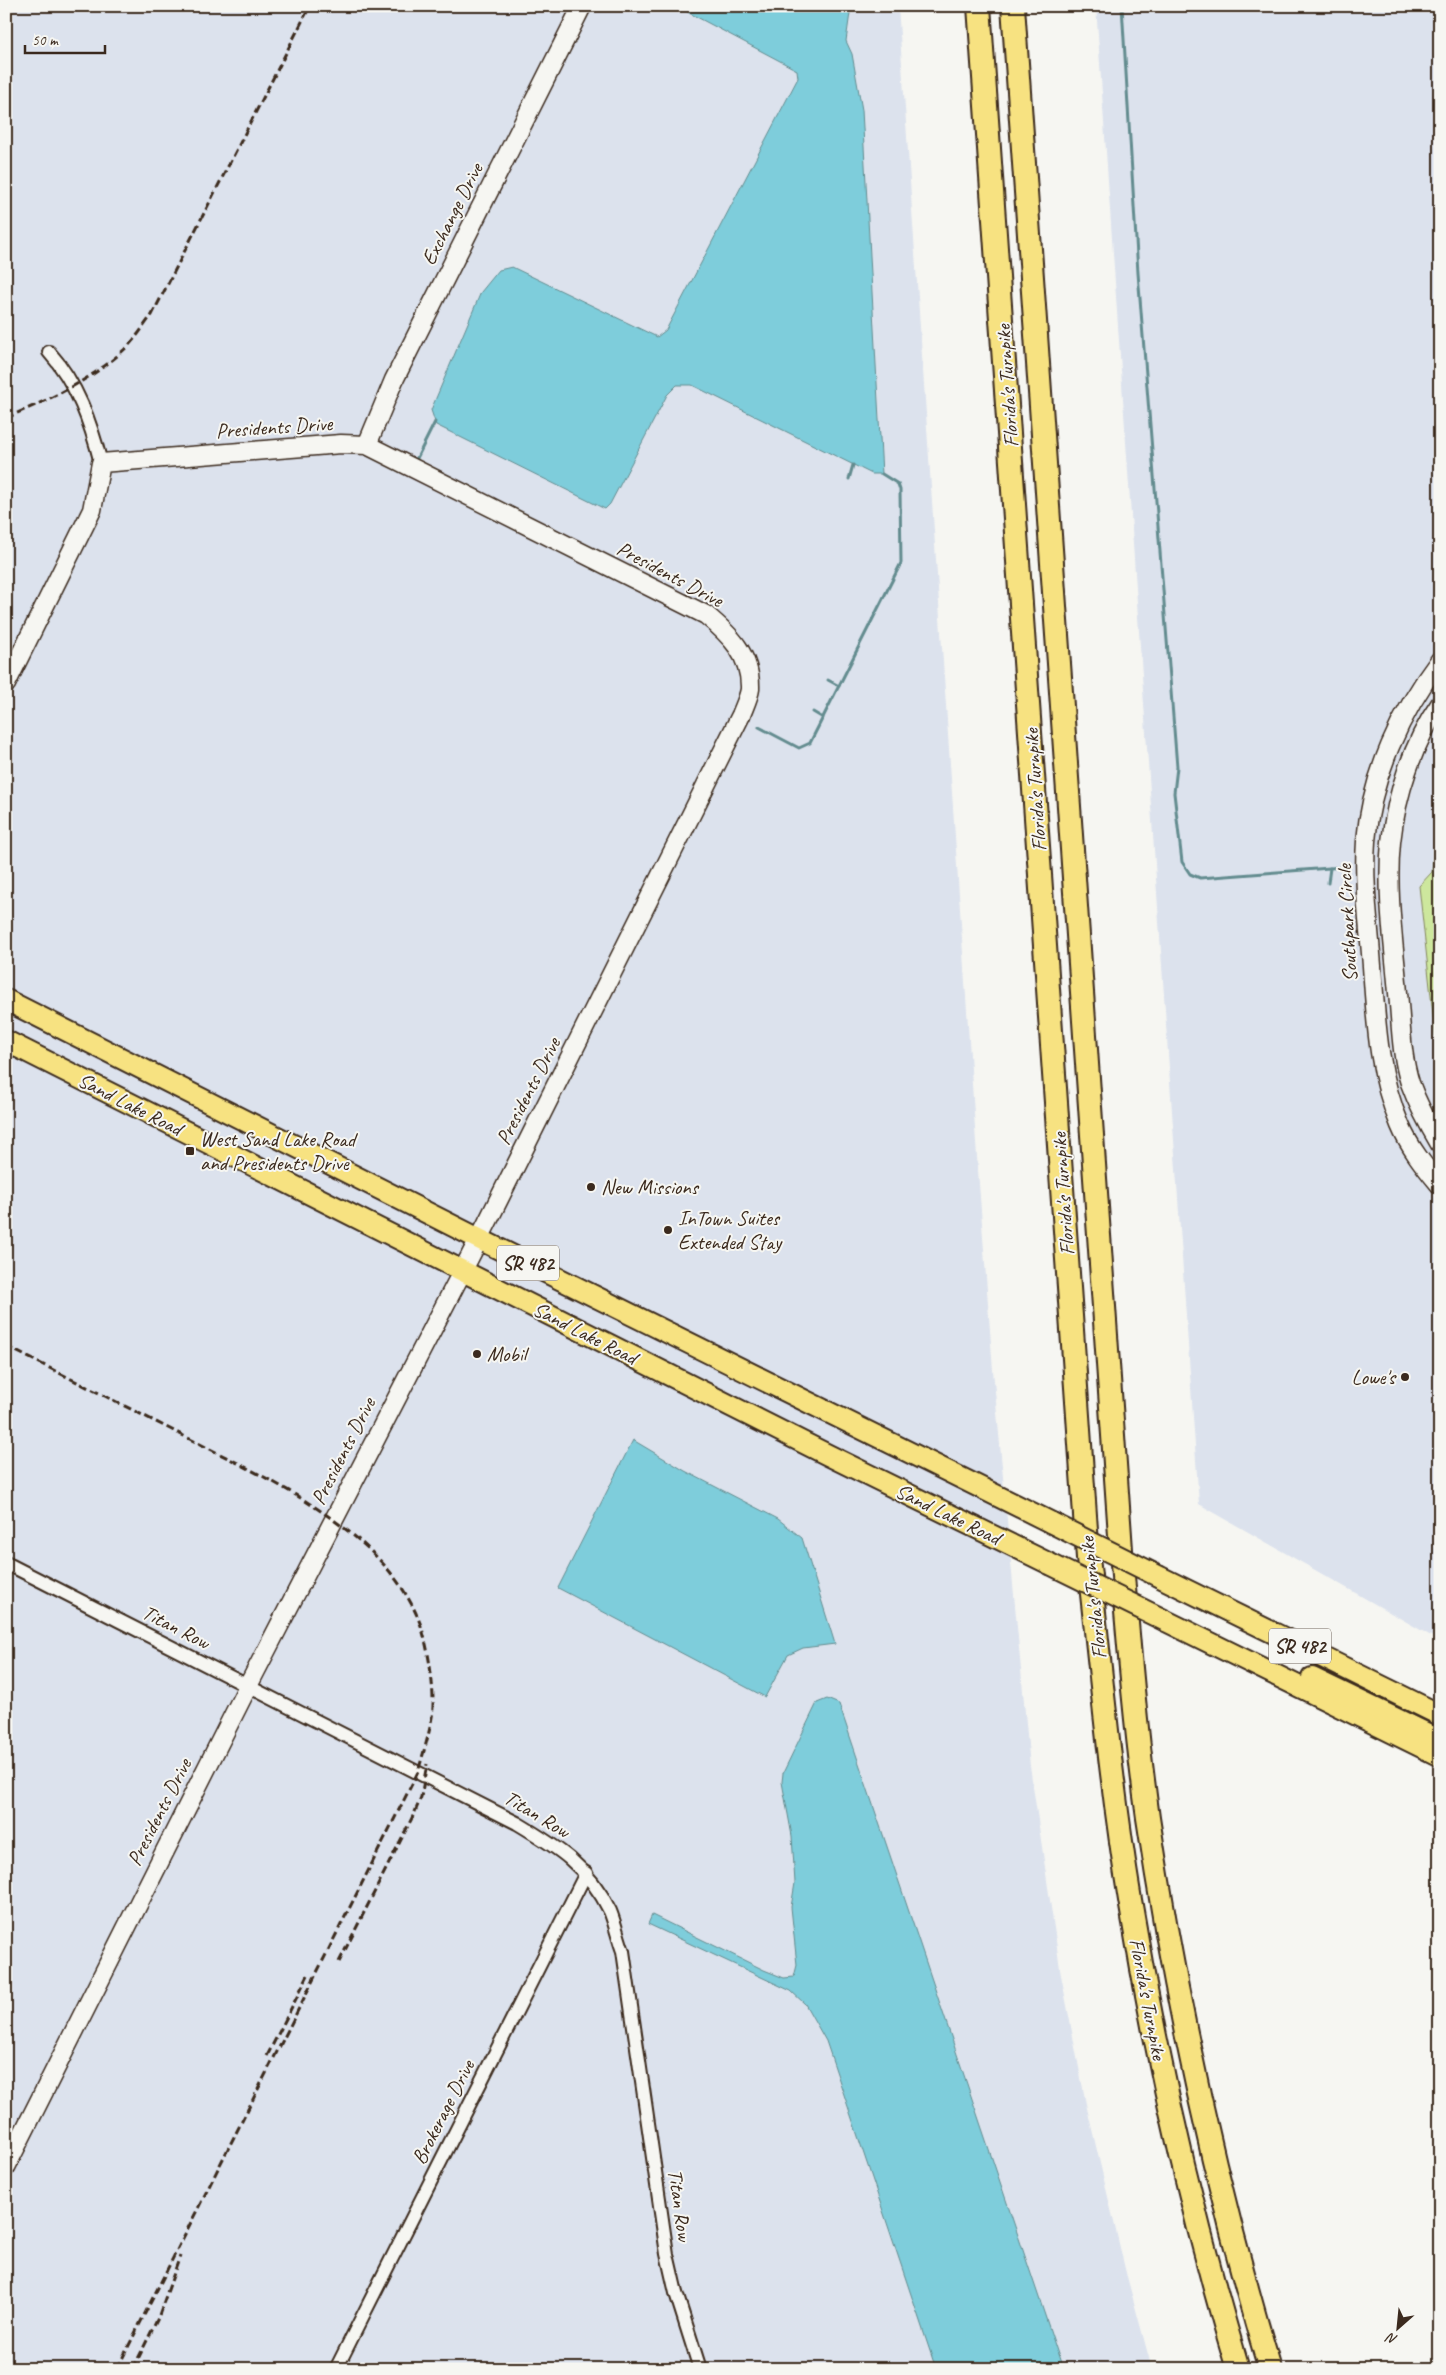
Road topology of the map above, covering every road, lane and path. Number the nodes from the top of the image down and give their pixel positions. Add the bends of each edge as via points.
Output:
1 (582, 6) edge
2 (980, 6) edge
3 (1013, 6) edge
4 (49, 352) dead end
5 (367, 445) junction
6 (101, 463) junction
7 (1440, 660) edge
8 (6, 684) edge
9 (1440, 704) edge
10 (6, 1000) edge
11 (6, 1041) edge
12 (1440, 1144) edge
13 (1440, 1185) edge
14 (478, 1239) junction
15 (461, 1271) junction
16 (6, 1563) edge
17 (1236, 1656) junction
18 (248, 1686) junction
19 (1440, 1715) edge
20 (1440, 1740) edge
21 (1440, 1756) edge
22 (586, 1873) junction
23 (6, 2167) edge
24 (336, 2369) edge
25 (700, 2369) edge
26 (1238, 2369) edge
27 (1270, 2369) edge

1 - 5 street, Exchange Drive via 394,380
2 - 26 highway, Florida's Turnpike via 1087,1548 1107,1735 1130,1900 1160,2063 1178,2145
3 - 27 highway, Florida's Turnpike via 1121,1554 1136,1714 1160,1895 1190,2057 1228,2218
4 - 6 street via 74,387 93,432
5 - 6 street, Presidents Drive via 341,444
5 - 14 street, Presidents Drive via 706,615 731,637 746,661 750,690 741,715
6 - 8 street via 92,510
7 - 13 street, Southpark Circle via 1407,710 1385,757 1366,840 1378,1046 1386,1088 1400,1127
9 - 12 street via 1409,766 1391,842 1391,881 1402,1043 1410,1081 1423,1116
10 - 14 main road, Sand Lake Road / SR 482
11 - 15 main road, Sand Lake Road / SR 482
14 - 15 street, Presidents Drive
14 - 19 main road, Sand Lake Road / SR 482, bridge
15 - 17 main road, Sand Lake Road / SR 482, bridge
15 - 18 street, Presidents Drive
16 - 18 street, Titan Row
17 - 20 main road via 1310,1677
17 - 21 main road, SR 482
18 - 22 street, Titan Row via 517,1823 555,1845
18 - 23 street, Presidents Drive
22 - 24 street, Brokerage Drive
22 - 25 street, Titan Row via 610,1911 623,1951 667,2254

